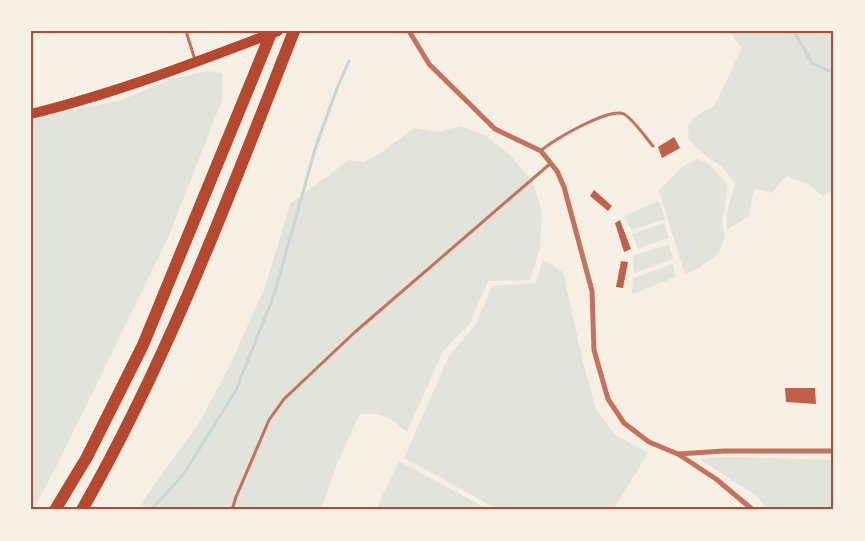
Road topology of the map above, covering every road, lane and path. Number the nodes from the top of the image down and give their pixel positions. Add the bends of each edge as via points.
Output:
1 (186, 31) edge
2 (272, 31) edge
3 (278, 31) edge
4 (294, 31) edge
5 (409, 31) edge
6 (200, 61) junction
7 (31, 114) edge
8 (653, 146) dead end
9 (541, 151) junction
10 (551, 163) junction
11 (834, 451) edge
12 (678, 454) junction
13 (55, 510) edge
14 (82, 510) edge
15 (232, 510) edge
16 (753, 510) edge

1 - 6 lane
2 - 13 highway via 143,345 87,457
3 - 6 main road
4 - 14 highway via 220,220 158,363
5 - 9 street via 429,64 495,129
6 - 7 main road
8 - 9 lane via 627,116 618,113 575,129 550,142
9 - 10 street
10 - 12 street via 564,187 592,291 594,350 608,398 624,423 649,442
10 - 15 lane via 355,332 284,399 269,420
11 - 12 street
12 - 16 street via 716,479

